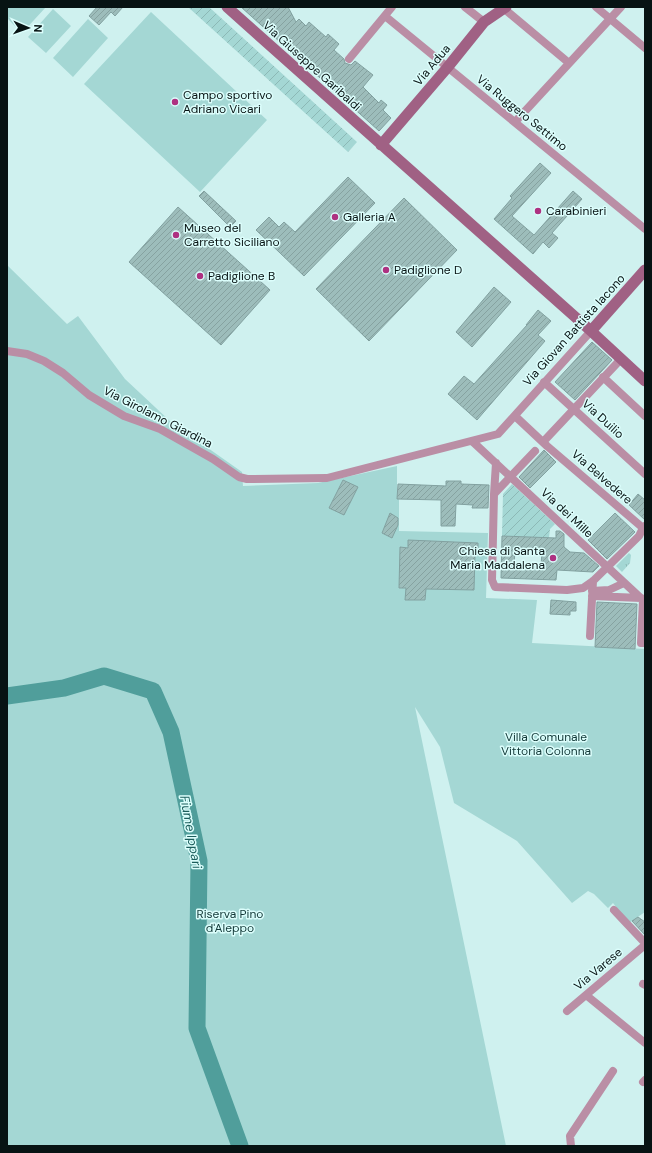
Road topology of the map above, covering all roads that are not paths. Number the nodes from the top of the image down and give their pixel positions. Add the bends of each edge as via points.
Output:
1 (227, 7) edge
2 (392, 7) edge
3 (465, 7) edge
4 (596, 7) edge
5 (621, 7) edge
6 (504, 8) edge
7 (385, 16) junction
8 (610, 19) junction
9 (484, 22) junction
10 (645, 48) edge
11 (349, 59) dead end
12 (569, 64) junction
13 (447, 68) junction
14 (516, 122) junction
15 (380, 145) junction
16 (645, 229) edge
17 (645, 270) edge
18 (591, 331) junction
19 (7, 351) edge
20 (621, 359) junction
21 (603, 377) junction
22 (645, 381) edge
23 (544, 382) junction
24 (574, 409) junction
25 (515, 416) junction
26 (645, 416) edge
27 (471, 441) junction
28 (545, 444) junction
29 (535, 450) dead end
30 (496, 463) junction
31 (645, 474) edge
32 (510, 479) junction
33 (494, 494) junction
34 (643, 527) edge
35 (605, 565) junction
36 (593, 581) junction
37 (624, 582) junction
38 (592, 593) junction
39 (643, 600) edge
40 (590, 636) dead end
41 (645, 643) edge
42 (614, 910) dead end
43 (645, 944) edge
44 (586, 995) junction
45 (567, 1011) dead end
46 (645, 1043) edge
47 (613, 1072) dead end
48 (572, 1146) edge

1 - 15 main road, Via Giuseppe Garibaldi
2 - 7 street
3 - 9 street
4 - 8 street
5 - 8 street
6 - 9 main road, Via Adua
6 - 12 street
7 - 11 street
7 - 13 street, Via Ruggero Settimo
8 - 10 street
8 - 12 street
9 - 13 main road, Via Adua
12 - 14 street
13 - 14 street, Via Ruggero Settimo
13 - 15 main road, Via Adua
14 - 16 street, Via Ruggero Settimo
15 - 18 main road, Via Giuseppe Garibaldi
17 - 18 main road, Via Giovan Battista Iacono
18 - 20 main road, Via Giuseppe Garibaldi
18 - 23 street, Via Giovan Battista Iacono
19 - 27 street, Via Girolamo Giardina via 27,354 44,361 89,395 124,416 160,429 247,480 327,478
20 - 21 street
20 - 22 main road, Via Giuseppe Garibaldi
21 - 24 street
21 - 26 street
23 - 24 street, Via Duilio
23 - 25 street, Via Giovan Battista Iacono
24 - 28 street
24 - 31 street, Via Duilio
25 - 27 street, Via Girolamo Giardina via 498,434
25 - 28 street, Via Belvedere
27 - 30 street, Via dei Mille
28 - 34 street, Via Belvedere
29 - 32 street
30 - 32 street, Via dei Mille
30 - 33 street
32 - 33 street
32 - 35 street, Via dei Mille
33 - 36 street via 494,585 498,588 575,590
34 - 35 street via 639,536
35 - 36 street
35 - 37 street, Via dei Mille
36 - 38 street
37 - 38 street via 609,590
37 - 39 street, Via dei Mille
38 - 39 street
38 - 40 street
39 - 41 street via 642,643
42 - 43 street
43 - 44 street, Via Varese
44 - 45 street, Via Varese
44 - 46 street
47 - 48 street via 570,1136

